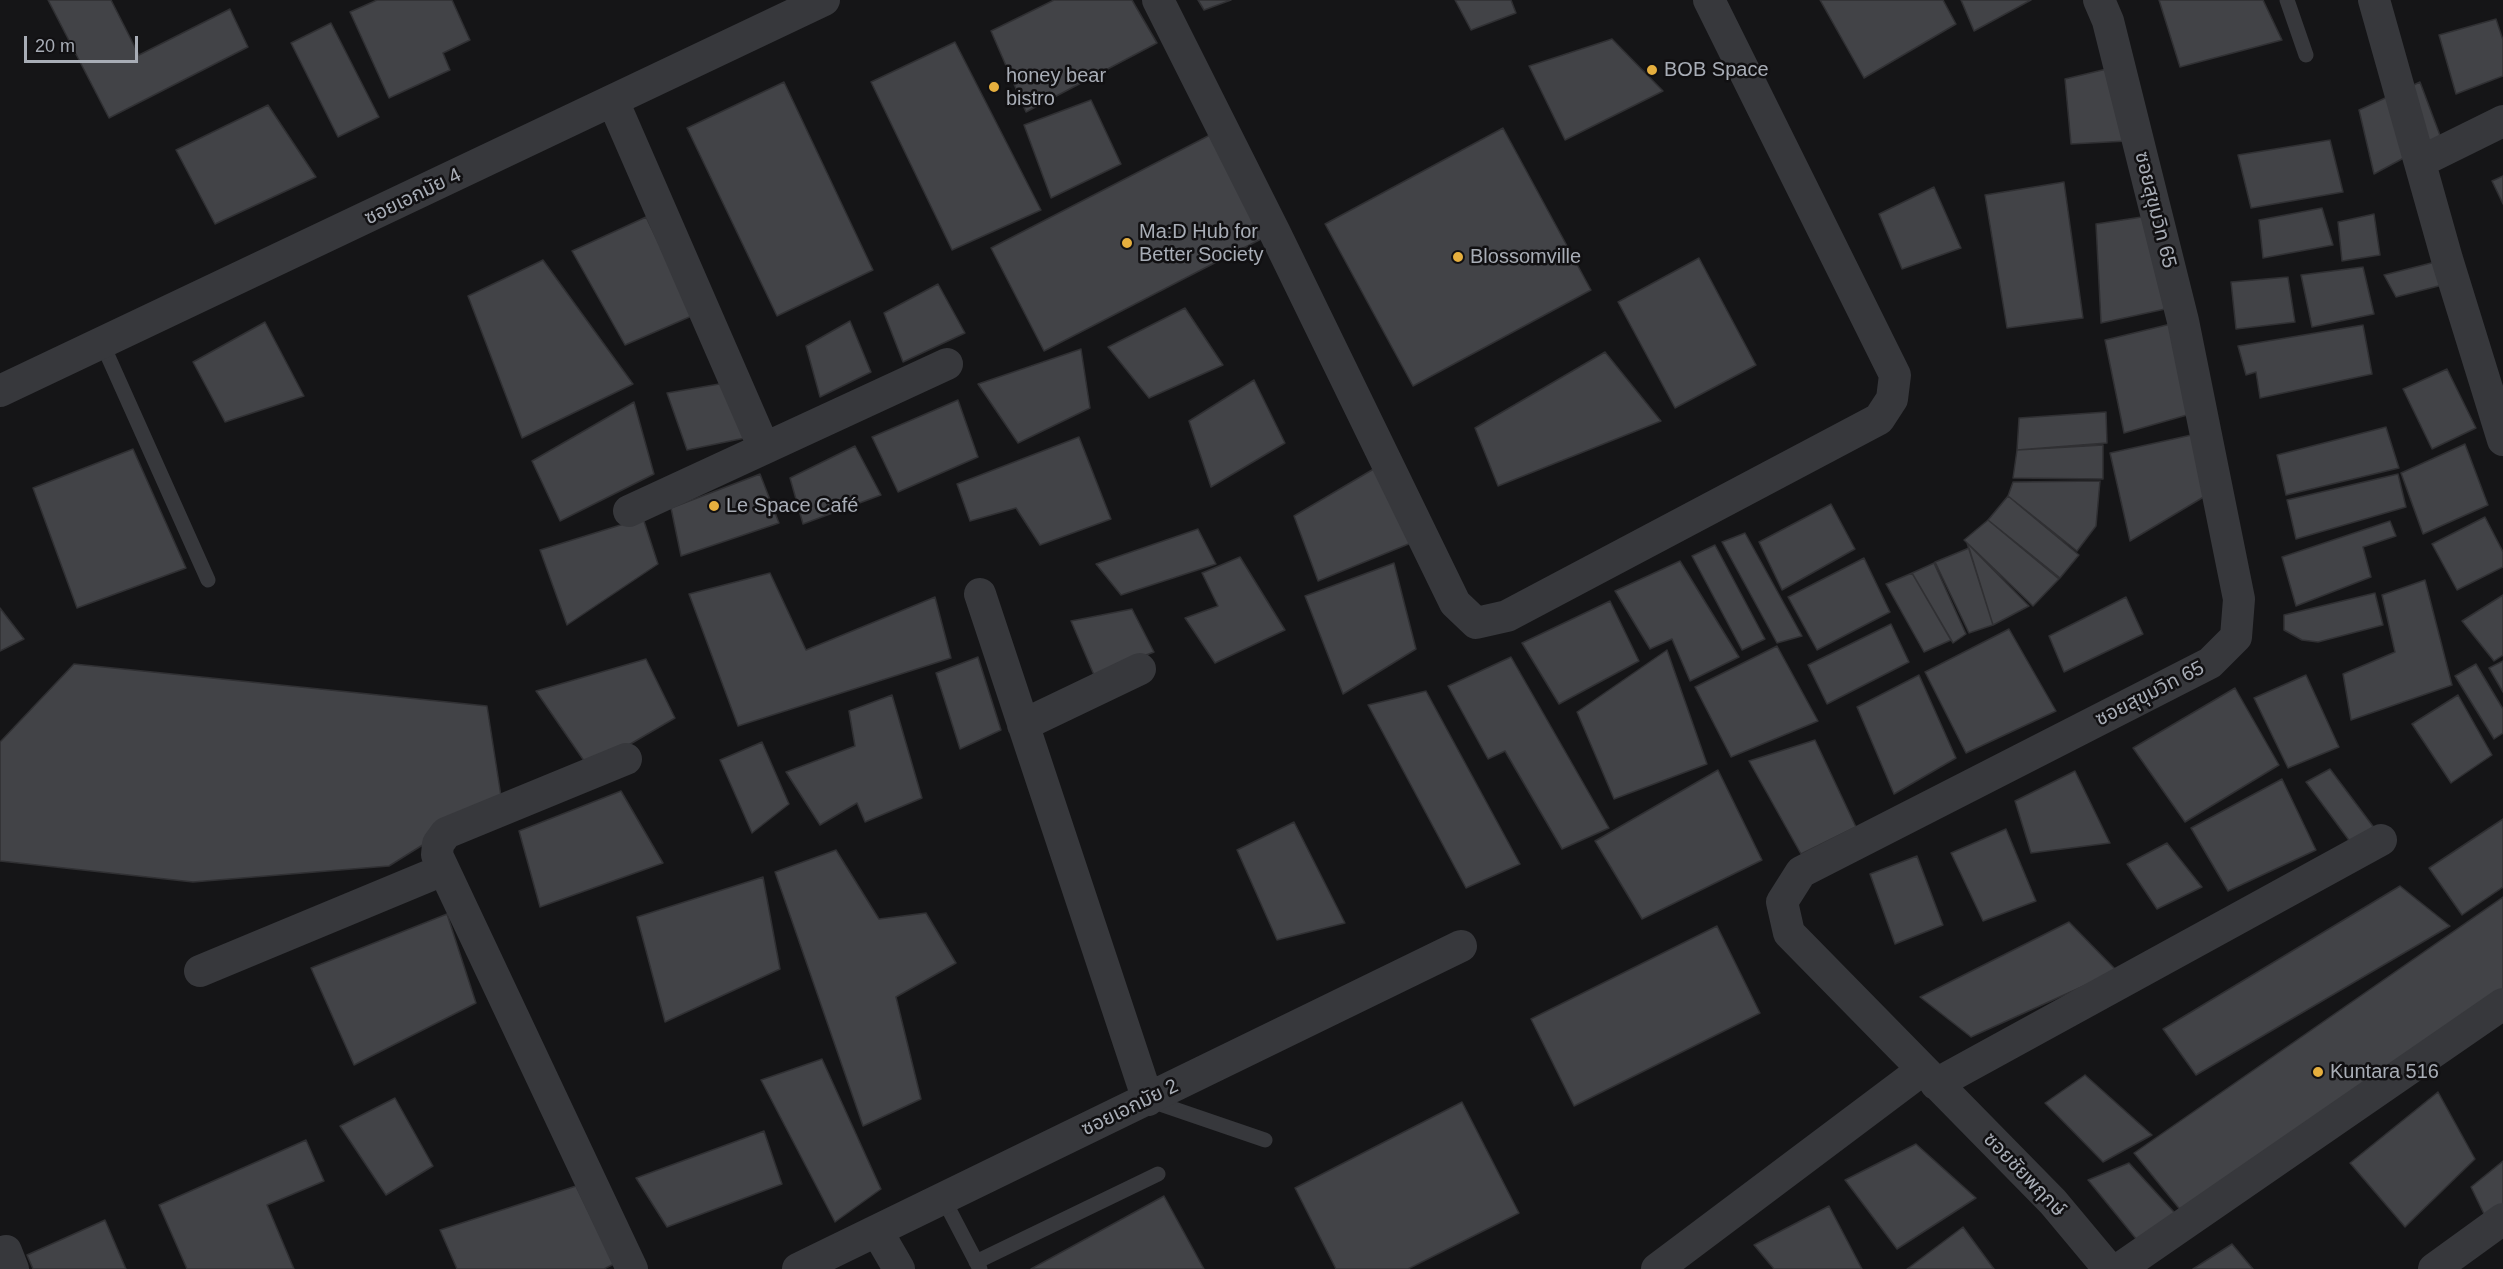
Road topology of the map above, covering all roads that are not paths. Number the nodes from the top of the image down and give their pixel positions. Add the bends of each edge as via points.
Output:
1 (824, 0) edge
2 (1158, 0) edge
3 (1709, 0) edge
4 (2098, 0) edge
5 (2287, 0) edge
6 (2374, 0) edge
7 (2306, 54) dead end
8 (613, 101) junction
9 (2503, 121) edge
10 (2420, 162) junction
11 (102, 343) junction
12 (947, 364) dead end
13 (0, 391) edge
14 (2496, 394) edge
15 (2503, 440) edge
16 (764, 448) junction
17 (629, 511) dead end
18 (208, 580) dead end
19 (980, 594) dead end
20 (1140, 669) dead end
21 (1023, 725) junction
22 (626, 759) dead end
23 (2381, 840) dead end
24 (443, 870) junction
25 (1461, 946) dead end
26 (200, 971) dead end
27 (2503, 1004) edge
28 (1929, 1077) junction
29 (1148, 1100) junction
30 (1265, 1140) dead end
31 (1158, 1174) dead end
32 (944, 1198) junction
33 (2503, 1219) edge
34 (877, 1231) junction
35 (978, 1265) edge
36 (632, 1269) edge
37 (798, 1269) edge
38 (899, 1269) edge
39 (1658, 1269) edge
40 (2109, 1269) edge
41 (2119, 1269) edge
42 (2434, 1269) edge

1 - 8 street, ซอยเอกมัย 4
2 - 3 street via 1455,603 1476,623 1507,616 1879,419 1892,399 1895,375
4 - 28 street, ซอยสุขุมวิท 65 via 2108,21 2183,321 2238,599 2236,637 2210,663 1801,872 1782,902 1790,933
5 - 7 lane
6 - 10 street
8 - 11 street, ซอยเอกมัย 4
8 - 16 street
9 - 10 street
10 - 14 street
11 - 13 street, ซอยเอกมัย 4
11 - 18 lane
12 - 16 street
14 - 15 street
16 - 17 street
19 - 21 street
20 - 21 street
21 - 29 street
22 - 24 street via 446,833 438,843 437,855
23 - 28 street
24 - 26 street
24 - 36 street
25 - 29 street, ซอยเอกมัย 2
27 - 41 street
28 - 39 street
28 - 40 street, ซอยชัยพฤกษ์ via 2053,1202
29 - 30 lane
29 - 32 street, ซอยเอกมัย 2
31 - 35 lane
32 - 34 street, ซอยเอกมัย 2
32 - 35 lane
33 - 42 street
34 - 37 street, ซอยเอกมัย 2
34 - 38 street

